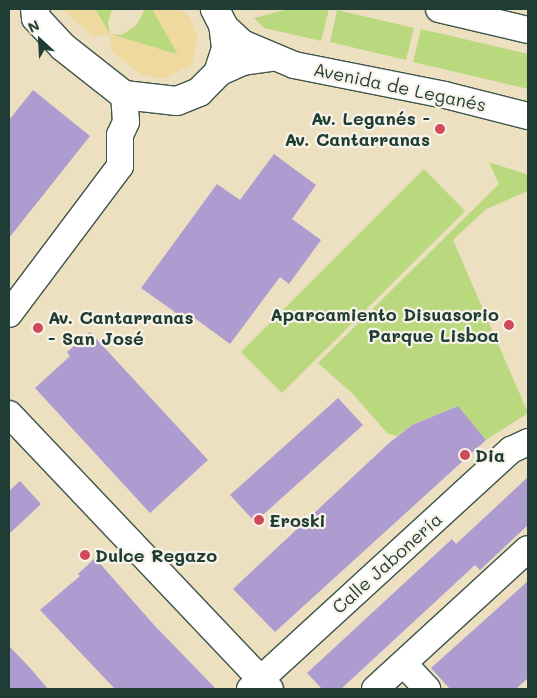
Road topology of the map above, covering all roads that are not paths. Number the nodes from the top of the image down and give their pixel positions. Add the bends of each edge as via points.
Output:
1 (439, 9) edge
2 (31, 12) edge
3 (219, 17) edge
4 (528, 30) edge
5 (272, 58) junction
6 (218, 73) junction
7 (124, 95) junction
8 (528, 116) edge
9 (9, 314) edge
10 (9, 414) edge
11 (528, 442) edge
12 (528, 548) edge
13 (404, 664) junction
14 (260, 686) edge
15 (375, 689) edge
16 (427, 689) edge

1 - 4 street
2 - 7 main road via 63,47
3 - 5 street, Avenida de Leganés via 242,43
3 - 6 main road via 226,48
5 - 6 street, Avenida de Leganés via 243,62
5 - 8 street, Avenida de Leganés
6 - 7 main road via 199,92 177,101
7 - 9 street via 126,122 120,135 120,166
10 - 14 street
11 - 14 street, Calle Jabonería via 511,450
12 - 13 street
13 - 15 street
13 - 16 street

